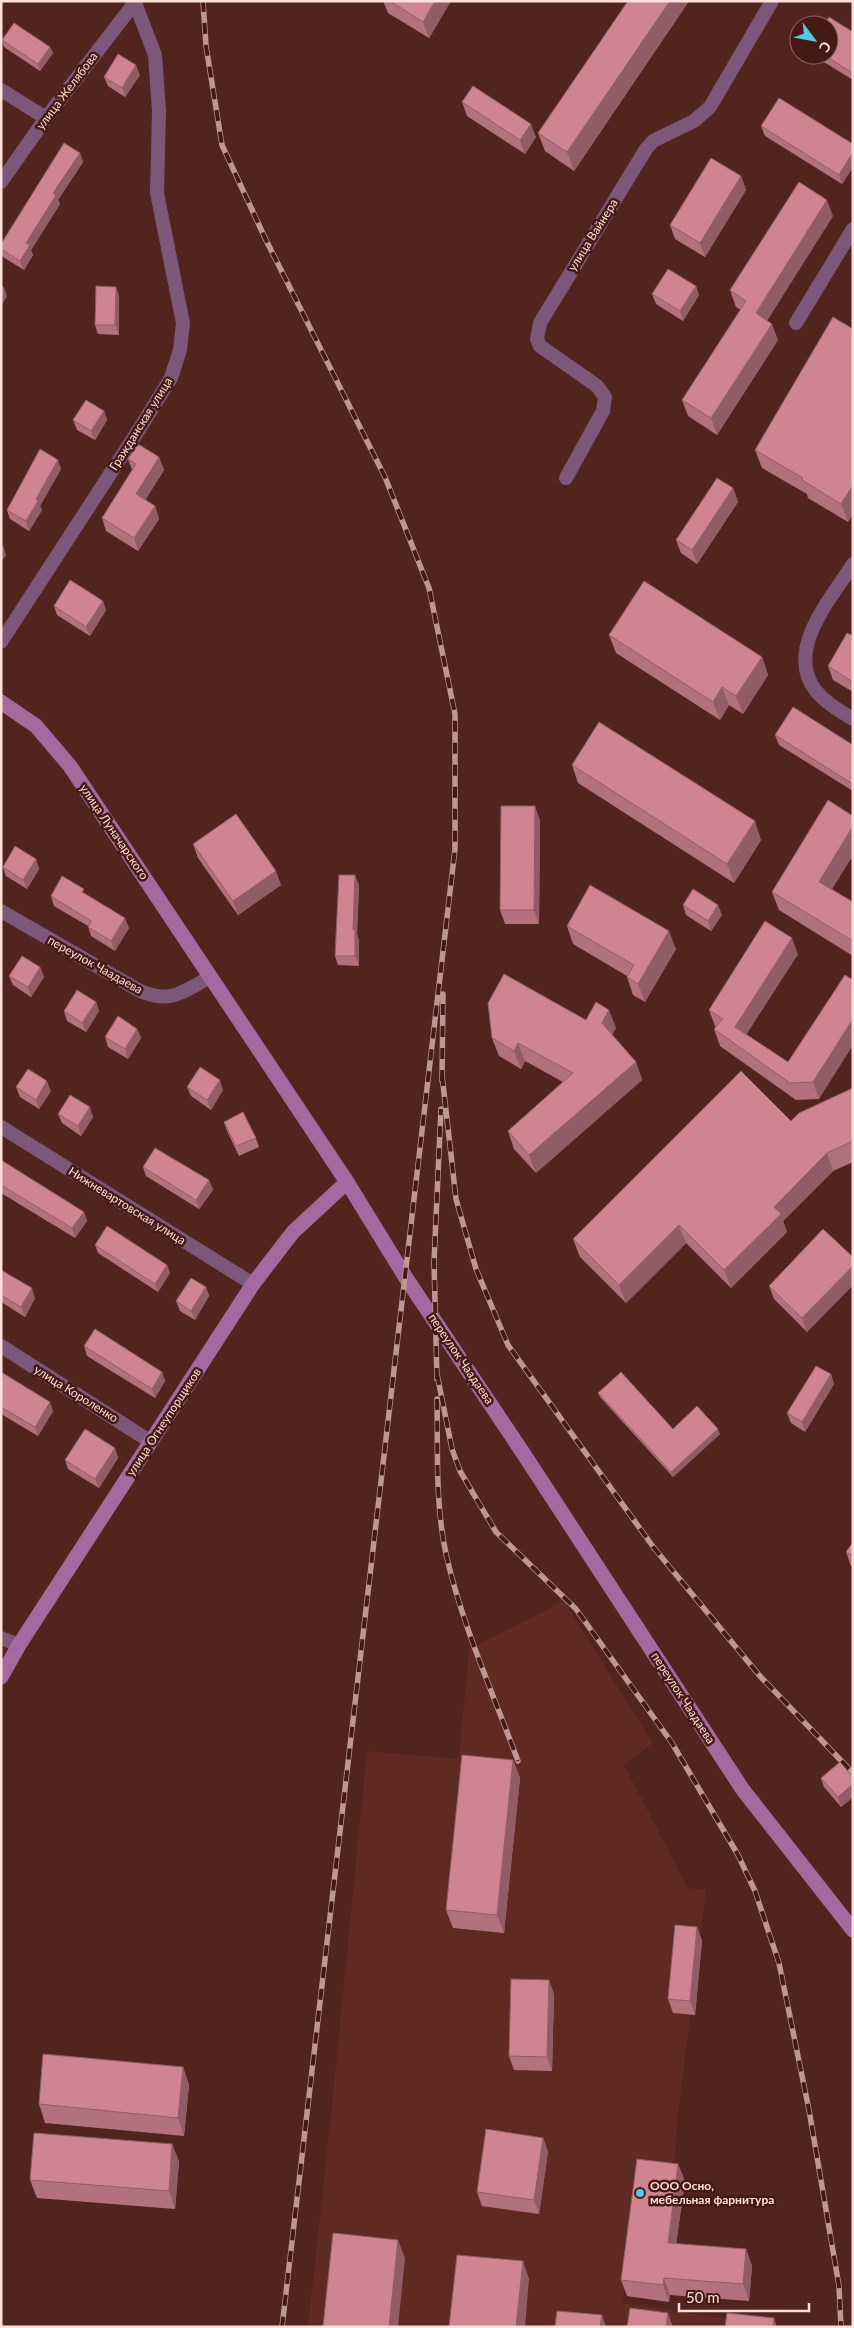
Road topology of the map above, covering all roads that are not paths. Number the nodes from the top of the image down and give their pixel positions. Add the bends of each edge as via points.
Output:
1 (772, 1) edge
2 (135, 2) edge
3 (1, 90) edge
4 (46, 118) junction
5 (1, 182) edge
6 (853, 229) edge
7 (796, 323) dead end
8 (566, 478) dead end
9 (853, 564) edge
10 (1, 642) edge
11 (1, 702) edge
12 (853, 719) edge
13 (1, 911) edge
14 (210, 977) junction
15 (1, 1127) edge
16 (348, 1182) junction
17 (253, 1284) junction
18 (1, 1346) edge
19 (151, 1442) junction
20 (1, 1638) edge
21 (19, 1645) junction
22 (1, 1677) edge
23 (853, 1930) edge

1 - 8 street, улица Вайнера via 710,107 703,115 662,136 646,149 540,323 537,339 540,346 598,386 605,397 603,411
2 - 4 street, улица Желябова
2 - 10 street, Гражданская улица via 155,55 159,111 157,193 182,313 180,350 170,378 138,431
3 - 4 street
4 - 5 street, улица Желябова
6 - 7 street
9 - 12 street via 814,626 806,647 806,670 816,691
11 - 14 street, улица Луначарского via 36,726 70,766
13 - 14 street, переулок Чаадаева via 156,998 172,996
14 - 16 street, переулок Чаадаева
15 - 17 street, Нижневартовская улица
16 - 17 street, улица Огнеупорщиков via 293,1232
16 - 23 street, переулок Чаадаева via 406,1278 743,1790
17 - 19 street, улица Огнеупорщиков
18 - 19 street, улица Короленко
19 - 21 street, улица Огнеупорщиков
20 - 21 street
21 - 22 street, улица Огнеупорщиков

